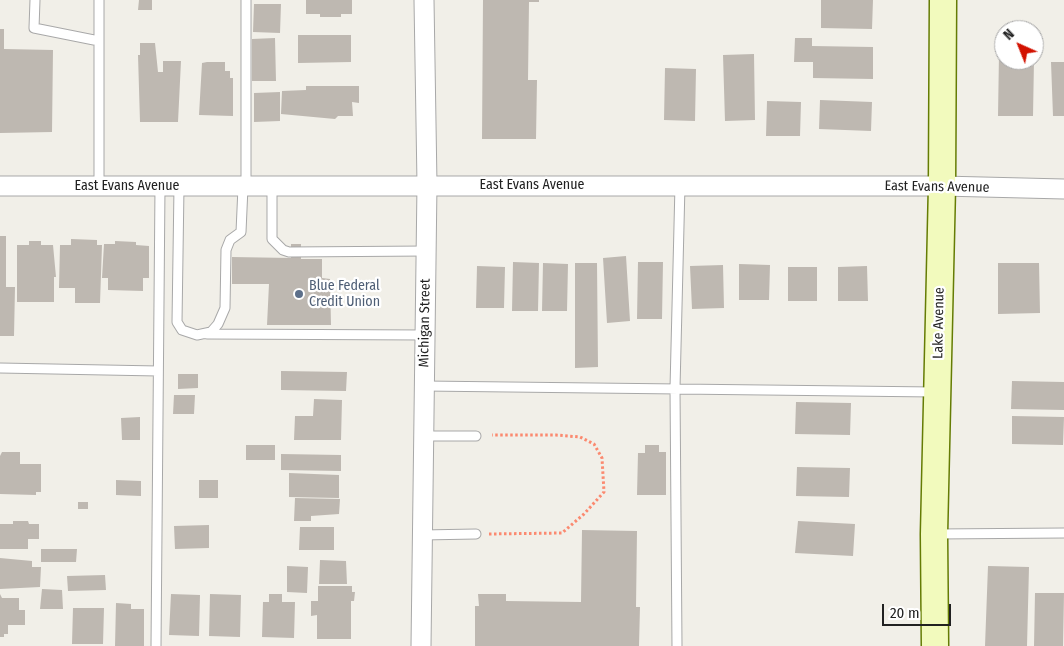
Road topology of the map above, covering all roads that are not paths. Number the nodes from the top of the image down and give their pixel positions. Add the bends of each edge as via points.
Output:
1 (34, 0) edge
2 (99, 0) edge
3 (246, 0) edge
4 (424, 0) edge
5 (943, 0) edge
6 (99, 42) junction
7 (427, 184) junction
8 (680, 185) junction
9 (0, 186) edge
10 (99, 186) junction
11 (272, 186) junction
12 (942, 186) junction
13 (160, 187) junction
14 (179, 187) junction
15 (244, 187) junction
16 (1064, 189) edge
17 (426, 252) junction
18 (204, 334) junction
19 (425, 335) junction
20 (0, 368) edge
21 (158, 371) junction
22 (424, 386) junction
23 (676, 388) junction
24 (937, 392) junction
25 (424, 436) junction
26 (476, 436) road end
27 (476, 534) road end
28 (934, 534) junction
29 (1064, 534) edge
30 (422, 535) junction
31 (156, 646) edge
32 (420, 646) edge
33 (677, 646) edge
34 (935, 646) edge

1 - 6 lane via 34,28
2 - 6 lane
3 - 15 lane
4 - 7 street, Michigan Street
5 - 12 street, Lake Avenue
6 - 10 lane
7 - 8 street, East Evans Avenue
7 - 11 street, East Evans Avenue
7 - 17 street, Michigan Street
8 - 12 street, East Evans Avenue
8 - 23 lane
9 - 10 street, East Evans Avenue
10 - 13 street, East Evans Avenue
11 - 15 street, East Evans Avenue
11 - 17 lane via 272,239 283,250
12 - 16 street, East Evans Avenue
12 - 24 street, Lake Avenue
13 - 14 street, East Evans Avenue
13 - 21 lane
14 - 15 street, East Evans Avenue
14 - 18 lane via 179,327 187,333
15 - 18 lane via 242,232 230,240 226,250 225,308 218,324
17 - 19 street, Michigan Street
18 - 19 lane
19 - 22 street, Michigan Street
20 - 21 lane
21 - 31 lane
22 - 23 lane
22 - 25 street, Michigan Street
23 - 24 lane
23 - 33 lane
24 - 28 street, Lake Avenue
25 - 26 lane
25 - 30 street, Michigan Street
27 - 30 lane
28 - 29 lane
28 - 34 street, Lake Avenue
30 - 32 street, Michigan Street

